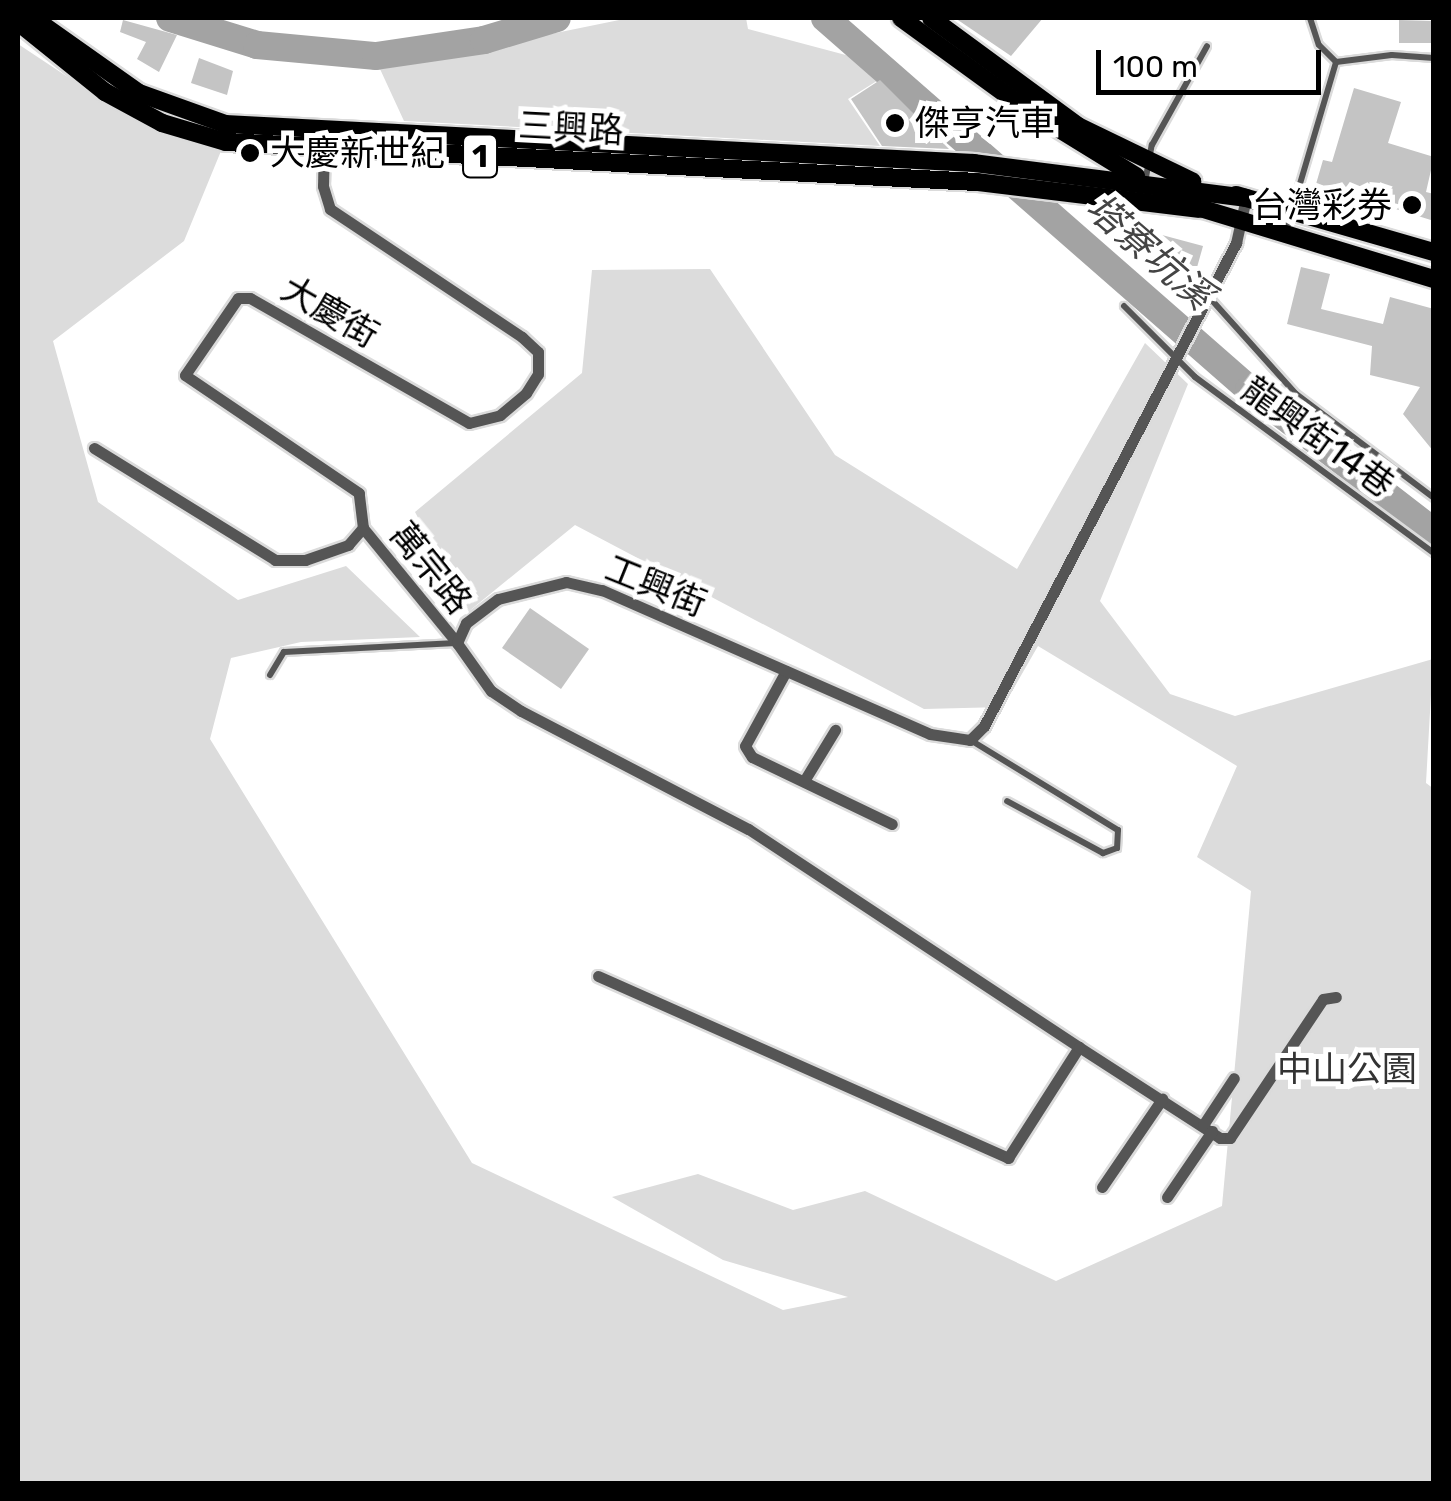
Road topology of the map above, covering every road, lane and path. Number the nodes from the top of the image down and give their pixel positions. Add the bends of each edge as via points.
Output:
1 (34, 18) edge
2 (931, 18) edge
3 (1310, 18) edge
4 (909, 20) edge
5 (18, 22) edge
6 (1208, 46) dead end
7 (1434, 58) edge
8 (1336, 62) junction
9 (324, 139) junction
10 (1070, 139) junction
11 (1144, 162) junction
12 (1065, 171) junction
13 (1145, 181) junction
14 (1246, 198) junction
15 (1146, 201) junction
16 (1200, 209) junction
17 (1292, 211) junction
18 (1244, 224) junction
19 (1285, 235) junction
20 (1434, 252) edge
21 (1434, 279) edge
22 (1208, 296) junction
23 (1124, 306) dead end
24 (1176, 358) junction
25 (94, 448) dead end
26 (1434, 498) edge
27 (362, 528) junction
28 (1434, 553) edge
29 (457, 644) junction
30 (786, 671) junction
31 (270, 675) dead end
32 (834, 730) dead end
33 (970, 740) junction
34 (804, 782) junction
35 (1007, 800) dead end
36 (892, 824) dead end
37 (598, 976) dead end
38 (1336, 997) dead end
39 (1079, 1047) junction
40 (1234, 1078) dead end
41 (1162, 1099) junction
42 (1208, 1128) junction
43 (1102, 1187) dead end
44 (1167, 1197) dead end

1 - 9 main road, 三興路 / 1 via 102,71 172,110
2 - 11 main road via 1078,126
3 - 8 lane via 1319,45
4 - 10 main road
5 - 9 main road, 三興路 / 1 via 75,72 162,122 226,142
6 - 11 lane
7 - 8 lane
8 - 17 lane
9 - 12 main road, 三興路 / 1 via 974,162
9 - 15 main road, 三興路 / 1 via 977,182
9 - 27 street, 大慶街 via 330,209 538,352 538,374 526,392 500,415 470,423 250,298 238,298 185,375 359,493
10 - 12 main road via 1081,154
10 - 13 main road
11 - 13 lane
11 - 14 main road
12 - 13 main road, 1
13 - 14 main road, 1
13 - 15 lane
13 - 16 main road
14 - 17 main road, 1
14 - 18 street
15 - 16 main road, 1
16 - 18 main road, 1
17 - 19 lane
17 - 20 main road, 1
18 - 19 main road, 1
18 - 22 street
19 - 21 main road, 1
22 - 24 street
22 - 26 lane via 1296,394
23 - 24 lane, 龍興街14巷
24 - 28 lane, 龍興街14巷
24 - 33 street via 984,726
25 - 27 street via 274,560 334,550
27 - 29 street, 萬宗路
29 - 30 street, 工興街 via 466,623 498,599 566,582 602,590
29 - 31 lane via 284,652
29 - 39 street via 491,691 748,830
30 - 33 street, 工興街 via 930,734
30 - 34 street via 745,746 752,757
32 - 34 street
33 - 35 lane via 1118,830 1117,848 1102,853
34 - 36 street
37 - 39 street via 1008,1158
38 - 42 street via 1322,999 1230,1138
39 - 41 street
40 - 42 street
41 - 42 street
41 - 43 street
42 - 44 street

